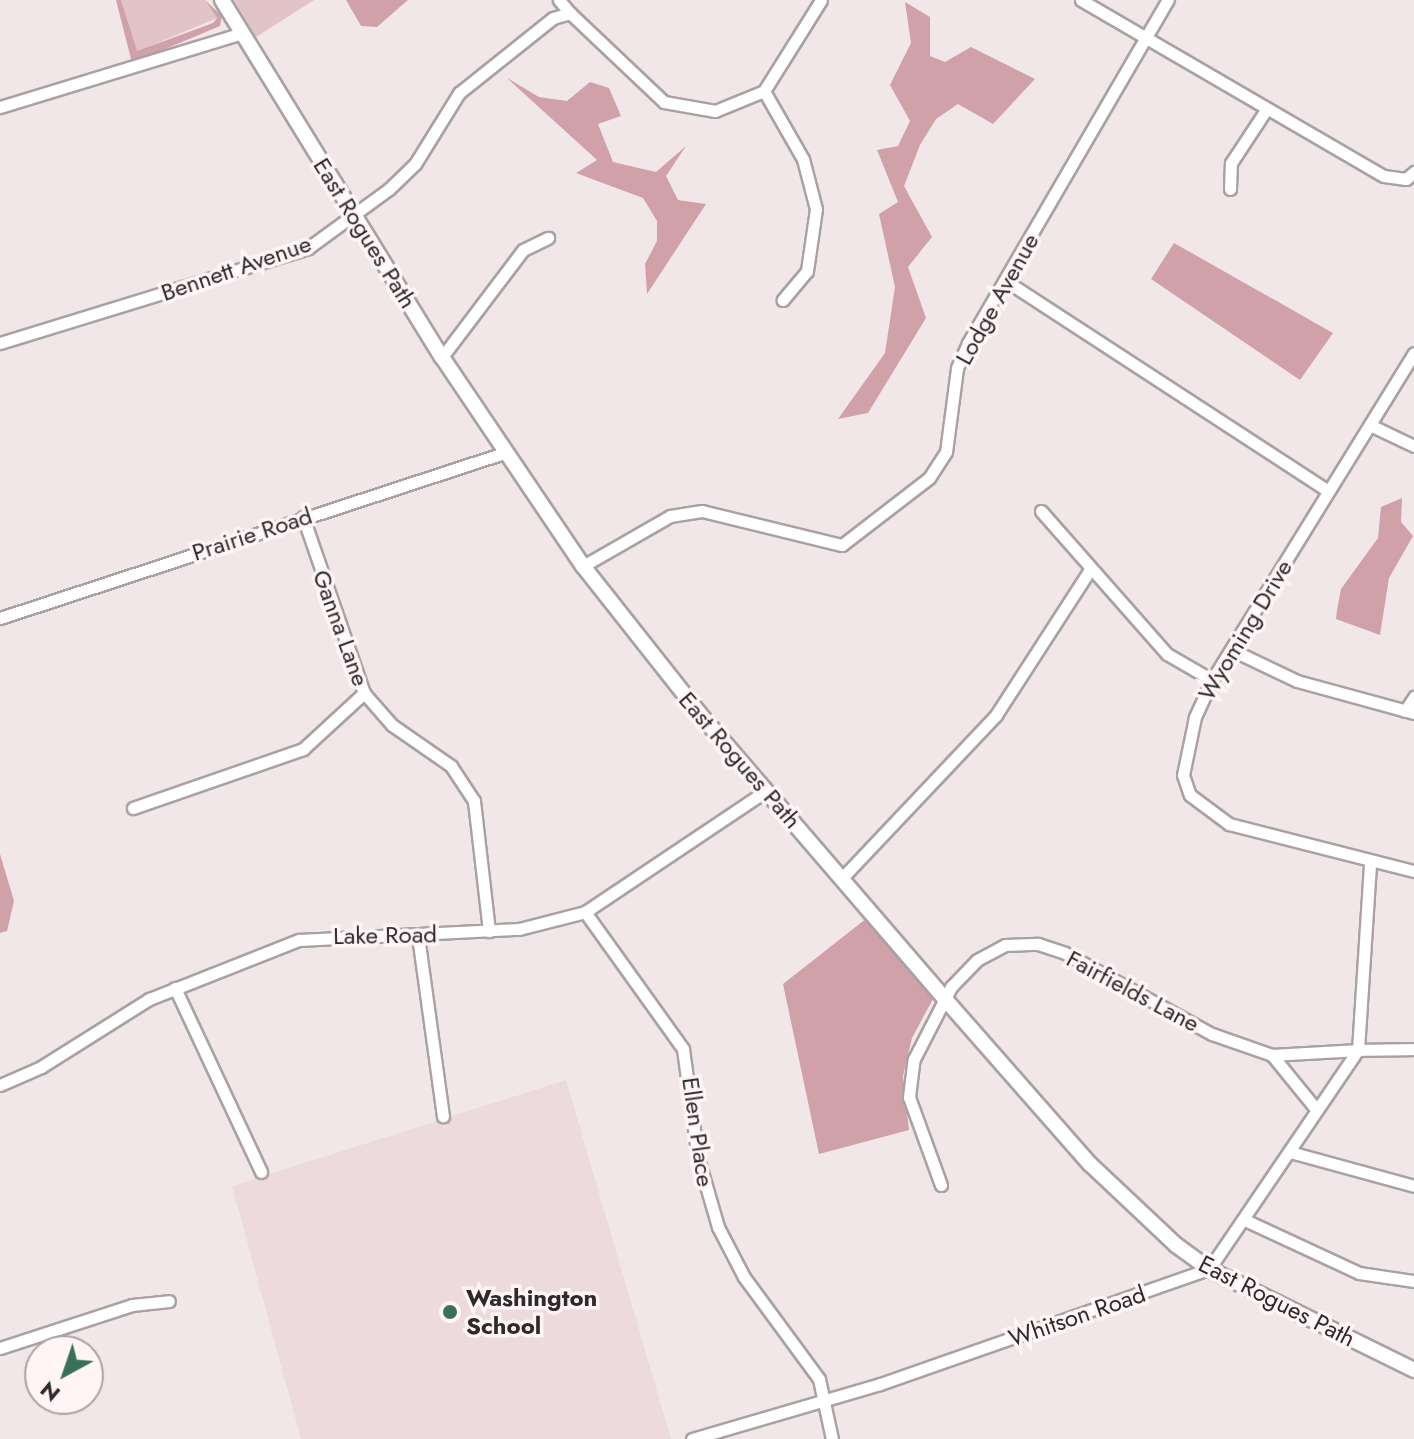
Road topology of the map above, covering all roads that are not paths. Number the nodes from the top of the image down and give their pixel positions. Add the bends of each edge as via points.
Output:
1 (222, 0) edge
2 (559, 0) edge
3 (821, 0) edge
4 (1081, 0) edge
5 (1168, 0) edge
6 (570, 13) junction
7 (242, 33) junction
8 (1146, 36) junction
9 (764, 91) junction
10 (0, 107) edge
11 (1266, 110) junction
12 (1410, 175) edge
13 (1230, 189) dead end
14 (355, 217) junction
15 (548, 238) dead end
16 (1006, 281) junction
17 (783, 300) dead end
18 (0, 343) edge
19 (1414, 353) edge
20 (442, 357) junction
21 (1370, 425) junction
22 (1414, 446) edge
23 (504, 453) junction
24 (1328, 491) junction
25 (1041, 511) dead end
26 (303, 517) junction
27 (583, 566) junction
28 (1089, 571) junction
29 (0, 618) edge
30 (1232, 650) junction
31 (1212, 680) junction
32 (364, 693) junction
33 (1414, 697) edge
34 (1410, 712) edge
35 (766, 791) junction
36 (133, 808) dead end
37 (1370, 864) junction
38 (1414, 871) edge
39 (842, 878) junction
40 (585, 912) junction
41 (489, 931) junction
42 (418, 936) junction
43 (175, 988) junction
44 (944, 998) junction
45 (1414, 1049) edge
46 (1358, 1050) junction
47 (1272, 1055) junction
48 (0, 1085) edge
49 (1315, 1108) junction
50 (443, 1116) dead end
51 (1290, 1152) junction
52 (261, 1172) dead end
53 (941, 1185) dead end
54 (1414, 1186) edge
55 (1247, 1221) junction
56 (1209, 1269) junction
57 (1414, 1281) edge
58 (169, 1301) dead end
59 (0, 1348) edge
60 (1414, 1370) edge
61 (826, 1398) junction
62 (692, 1439) edge
63 (832, 1439) edge

1 - 7 street, East Rogues Path
2 - 6 street
3 - 9 street
4 - 8 street
5 - 8 street, Lodge Avenue
6 - 9 street via 664,102 715,111
6 - 14 street, Bennett Avenue via 530,32 459,93 415,164
7 - 10 street
7 - 14 street, East Rogues Path
8 - 11 street
8 - 16 street, Lodge Avenue
9 - 17 street via 803,159 816,209 807,271
11 - 12 street via 1384,176
11 - 13 street via 1231,163
14 - 18 street, Bennett Avenue via 308,248
14 - 20 street, East Rogues Path
15 - 20 street via 523,250
16 - 24 street
16 - 27 street, Lodge Avenue via 957,368 946,452 929,478 870,527 842,545 741,516 691,512 641,529
19 - 21 street, Wyoming Drive
20 - 23 street, East Rogues Path
21 - 22 street
21 - 24 street, Wyoming Drive
23 - 26 street, Prairie Road
23 - 27 street, East Rogues Path
24 - 30 street, Wyoming Drive
25 - 28 street
26 - 29 street, Prairie Road
26 - 32 street, Ganna Lane
27 - 35 street, East Rogues Path
28 - 31 street via 1167,654
28 - 39 street via 996,715
30 - 31 street, Wyoming Drive
30 - 34 street via 1297,681
31 - 37 street, Wyoming Drive via 1185,750 1190,795 1229,824
32 - 36 street via 303,749
32 - 41 street, Ganna Lane via 383,718 464,781 480,823
33 - 34 street
35 - 39 street, East Rogues Path
35 - 40 street, Lake Road
37 - 38 street, Wyoming Drive
37 - 46 street
39 - 44 street, East Rogues Path
40 - 41 street, Lake Road
40 - 61 street, Ellen Place via 683,1049 698,1158 718,1227 744,1277 802,1350
41 - 42 street, Lake Road
42 - 43 street, Lake Road via 299,940
42 - 50 street
43 - 48 street, Lake Road
43 - 52 street
44 - 47 street, Fairfields Lane via 991,951 1038,944 1212,1034
44 - 53 street, Fairfields Lane via 914,1059 909,1097
44 - 56 street, East Rogues Path via 1090,1164
45 - 46 street
46 - 47 street
46 - 49 street
47 - 49 street
49 - 51 street
51 - 54 street
51 - 55 street
55 - 56 street
55 - 57 street via 1359,1273
56 - 60 street, East Rogues Path
56 - 61 street, Whitson Road
58 - 59 street via 132,1305
61 - 62 street, Whitson Road
61 - 63 street, Ellen Place

